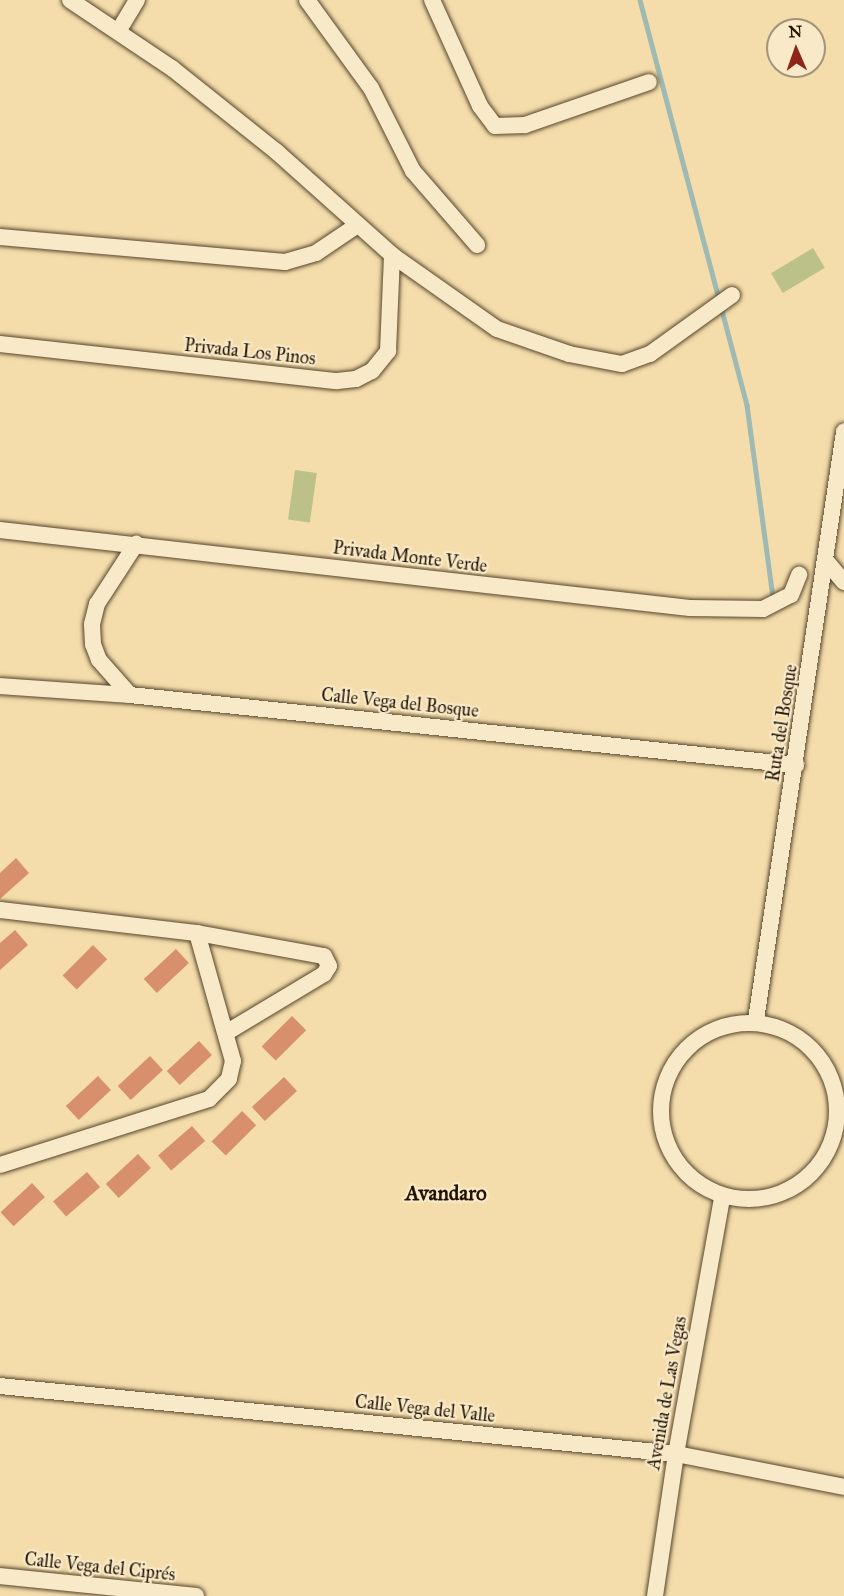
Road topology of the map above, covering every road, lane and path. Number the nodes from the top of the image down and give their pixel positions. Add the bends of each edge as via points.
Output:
1 (70, 0) edge
2 (137, 0) edge
3 (307, 0) edge
4 (432, 0) edge
5 (119, 30) junction
6 (649, 82) dead end
7 (356, 226) junction
8 (0, 237) edge
9 (477, 245) dead end
10 (392, 255) junction
11 (732, 294) dead end
12 (0, 345) edge
13 (844, 432) edge
14 (0, 530) edge
15 (136, 544) junction
16 (827, 562) junction
17 (800, 576) dead end
18 (844, 582) edge
19 (0, 686) edge
20 (129, 695) junction
21 (796, 765) junction
22 (0, 910) edge
23 (196, 933) junction
24 (756, 1020) junction
25 (226, 1033) junction
26 (839, 1127) edge
27 (0, 1165) edge
28 (722, 1198) junction
29 (0, 1386) edge
30 (676, 1454) junction
31 (844, 1487) edge
32 (0, 1576) edge
33 (196, 1596) edge
34 (655, 1596) edge

1 - 5 street
2 - 5 street
3 - 9 street via 371,88 419,180
4 - 6 street via 480,106 495,126 525,125
5 - 7 street via 277,152
7 - 8 street via 316,253 285,262
7 - 10 street
10 - 11 street via 497,329 602,362 622,364 650,354
10 - 12 street, Privada Los Pinos via 388,351 372,371 356,379 337,381
13 - 16 street, Ruta del Bosque
14 - 15 street, Privada Monte Verde
15 - 17 street, Privada Monte Verde via 640,604 730,610 763,609 777,604 791,595
15 - 20 street via 97,604 92,624 99,660
16 - 18 street
16 - 21 street, Ruta del Bosque
19 - 20 street, Calle Vega del Bosque
20 - 21 street, Calle Vega del Bosque
21 - 24 street, Ruta del Bosque
22 - 23 street
23 - 25 street
23 - 25 street via 324,956 330,966 324,975
24 - 26 street via 792,1032 819,1058 834,1094
24 - 28 street via 729,1023 703,1034 682,1053 666,1088 666,1137 678,1163 698,1184
25 - 27 street via 232,1070 224,1088 209,1099
26 - 28 street via 811,1176 791,1191 758,1201
28 - 30 street, Avenida de Las Vegas
29 - 30 street, Calle Vega del Valle
30 - 31 street, Calle Vega del Valle
30 - 34 street, Avenida de Las Vegas
32 - 33 street, Calle Vega del Ciprés

